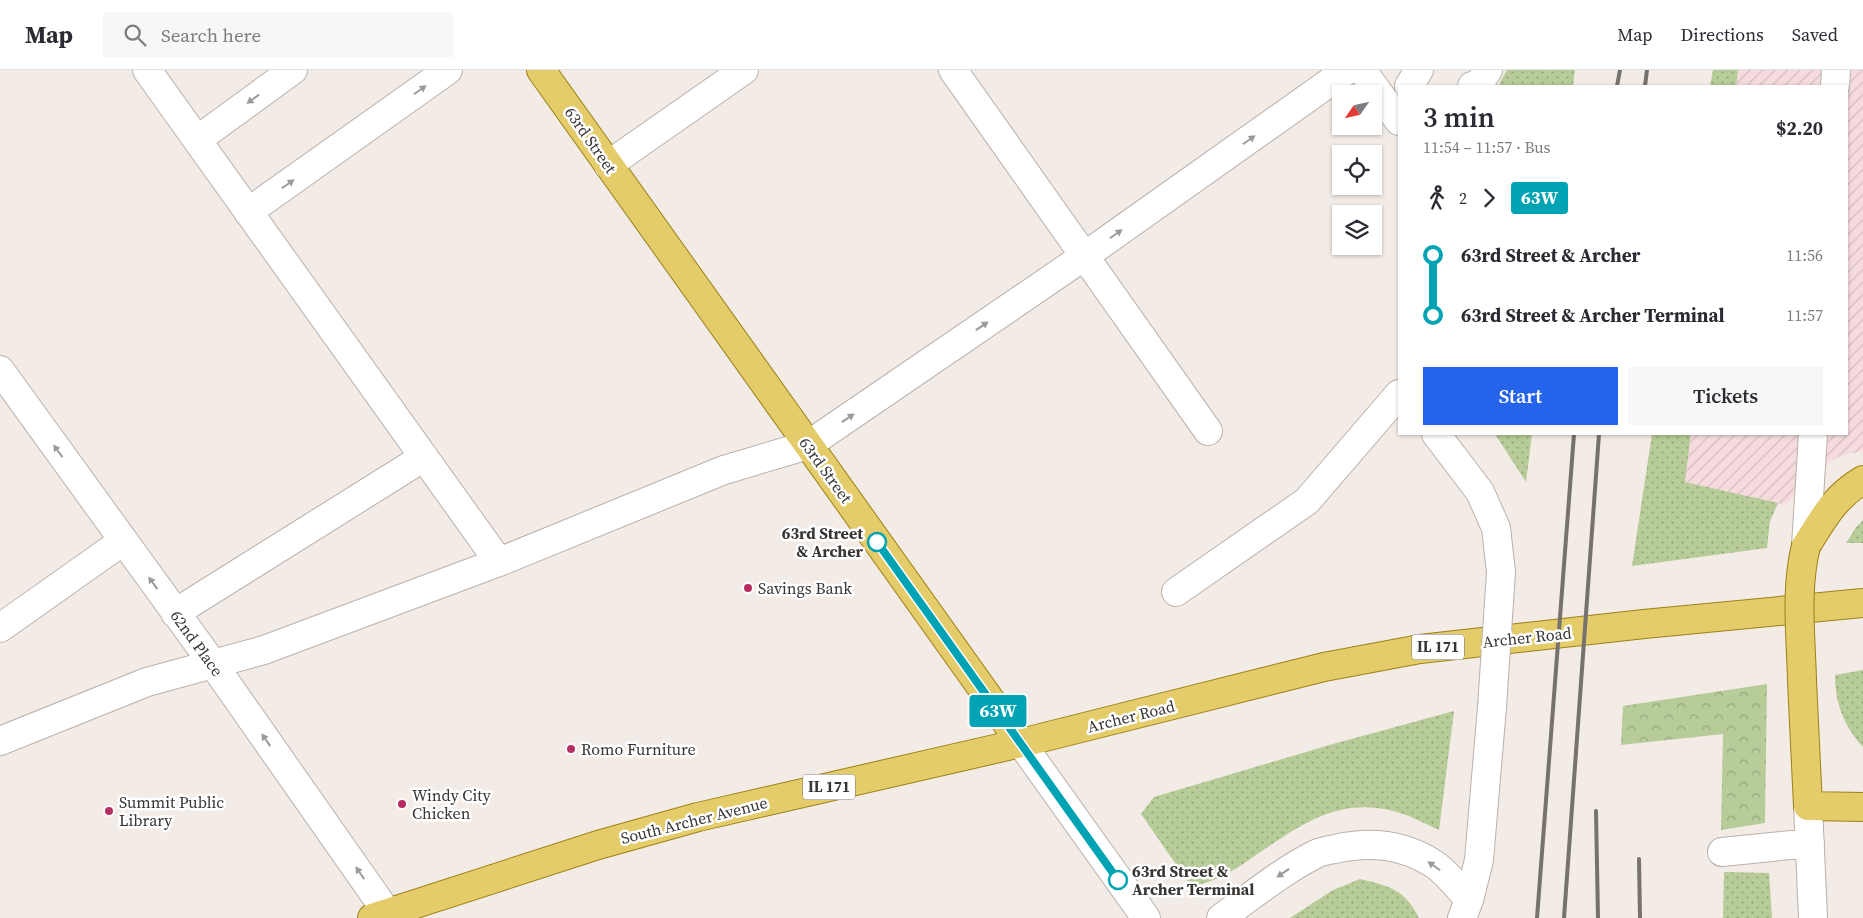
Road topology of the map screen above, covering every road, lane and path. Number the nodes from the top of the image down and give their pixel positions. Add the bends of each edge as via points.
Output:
1 (146, 70) edge
2 (293, 70) edge
3 (448, 70) edge
4 (541, 70) edge
5 (744, 70) edge
6 (953, 70) edge
7 (1347, 70) edge
8 (1362, 70) edge
9 (1419, 70) edge
10 (1488, 70) edge
11 (1836, 70) edge
12 (1409, 85) edge
13 (1476, 85) edge
14 (1835, 85) edge
15 (1397, 111) edge
16 (197, 140) junction
17 (608, 165) junction
18 (248, 212) junction
19 (1086, 255) junction
20 (0, 370) edge
21 (1398, 395) edge
22 (1208, 431) dead end
23 (1437, 435) edge
24 (1813, 435) edge
25 (808, 445) junction
26 (424, 458) junction
27 (1863, 480) edge
28 (123, 541) junction
29 (1806, 546) junction
30 (498, 562) junction
31 (1176, 592) dead end
32 (1863, 603) edge
33 (175, 613) junction
34 (0, 628) edge
35 (213, 664) junction
36 (0, 741) edge
37 (1021, 743) junction
38 (1808, 806) junction
39 (1863, 807) edge
40 (1810, 843) junction
41 (1722, 852) dead end
42 (1465, 909) edge
43 (384, 916) edge
44 (1146, 918) edge
45 (1221, 918) edge
46 (1813, 918) edge

1 - 16 street
2 -> 16 street
18 -> 3 street
4 - 17 main road, 63rd Street
5 - 17 street
6 - 19 street
19 -> 7 street
8 - 15 street
9 - 12 street
10 - 13 street
11 - 14 street
16 - 18 street
17 - 25 main road, 63rd Street
18 - 26 street
19 - 22 street
25 -> 19 street
28 -> 20 street, 62nd Place
21 - 31 street via 1307,501
23 - 42 street, bridge via 1480,492 1496,528 1501,572 1479,860
24 - 29 street
25 - 30 street via 724,470
25 - 37 main road, 63rd Street
26 - 30 street
26 - 33 street
27 - 29 main road via 1831,506
33 -> 28 street, 62nd Place
28 - 34 street
29 - 38 main road, bridge via 1799,585
30 - 35 street via 264,650
32 - 37 main road, Archer Road / IL 171 via 1420,649 1324,668
33 - 35 street, 62nd Place
35 - 36 street via 147,682
43 -> 35 street, 62nd Place
37 - 43 main road, South Archer Avenue / IL 171 via 698,817 629,836
37 - 44 street, 63rd Street
38 - 39 main road
38 - 40 street
40 - 41 street
40 - 46 street
42 -> 45 street via 1455,883 1434,865 1408,852 1377,844 1350,845 1318,852

